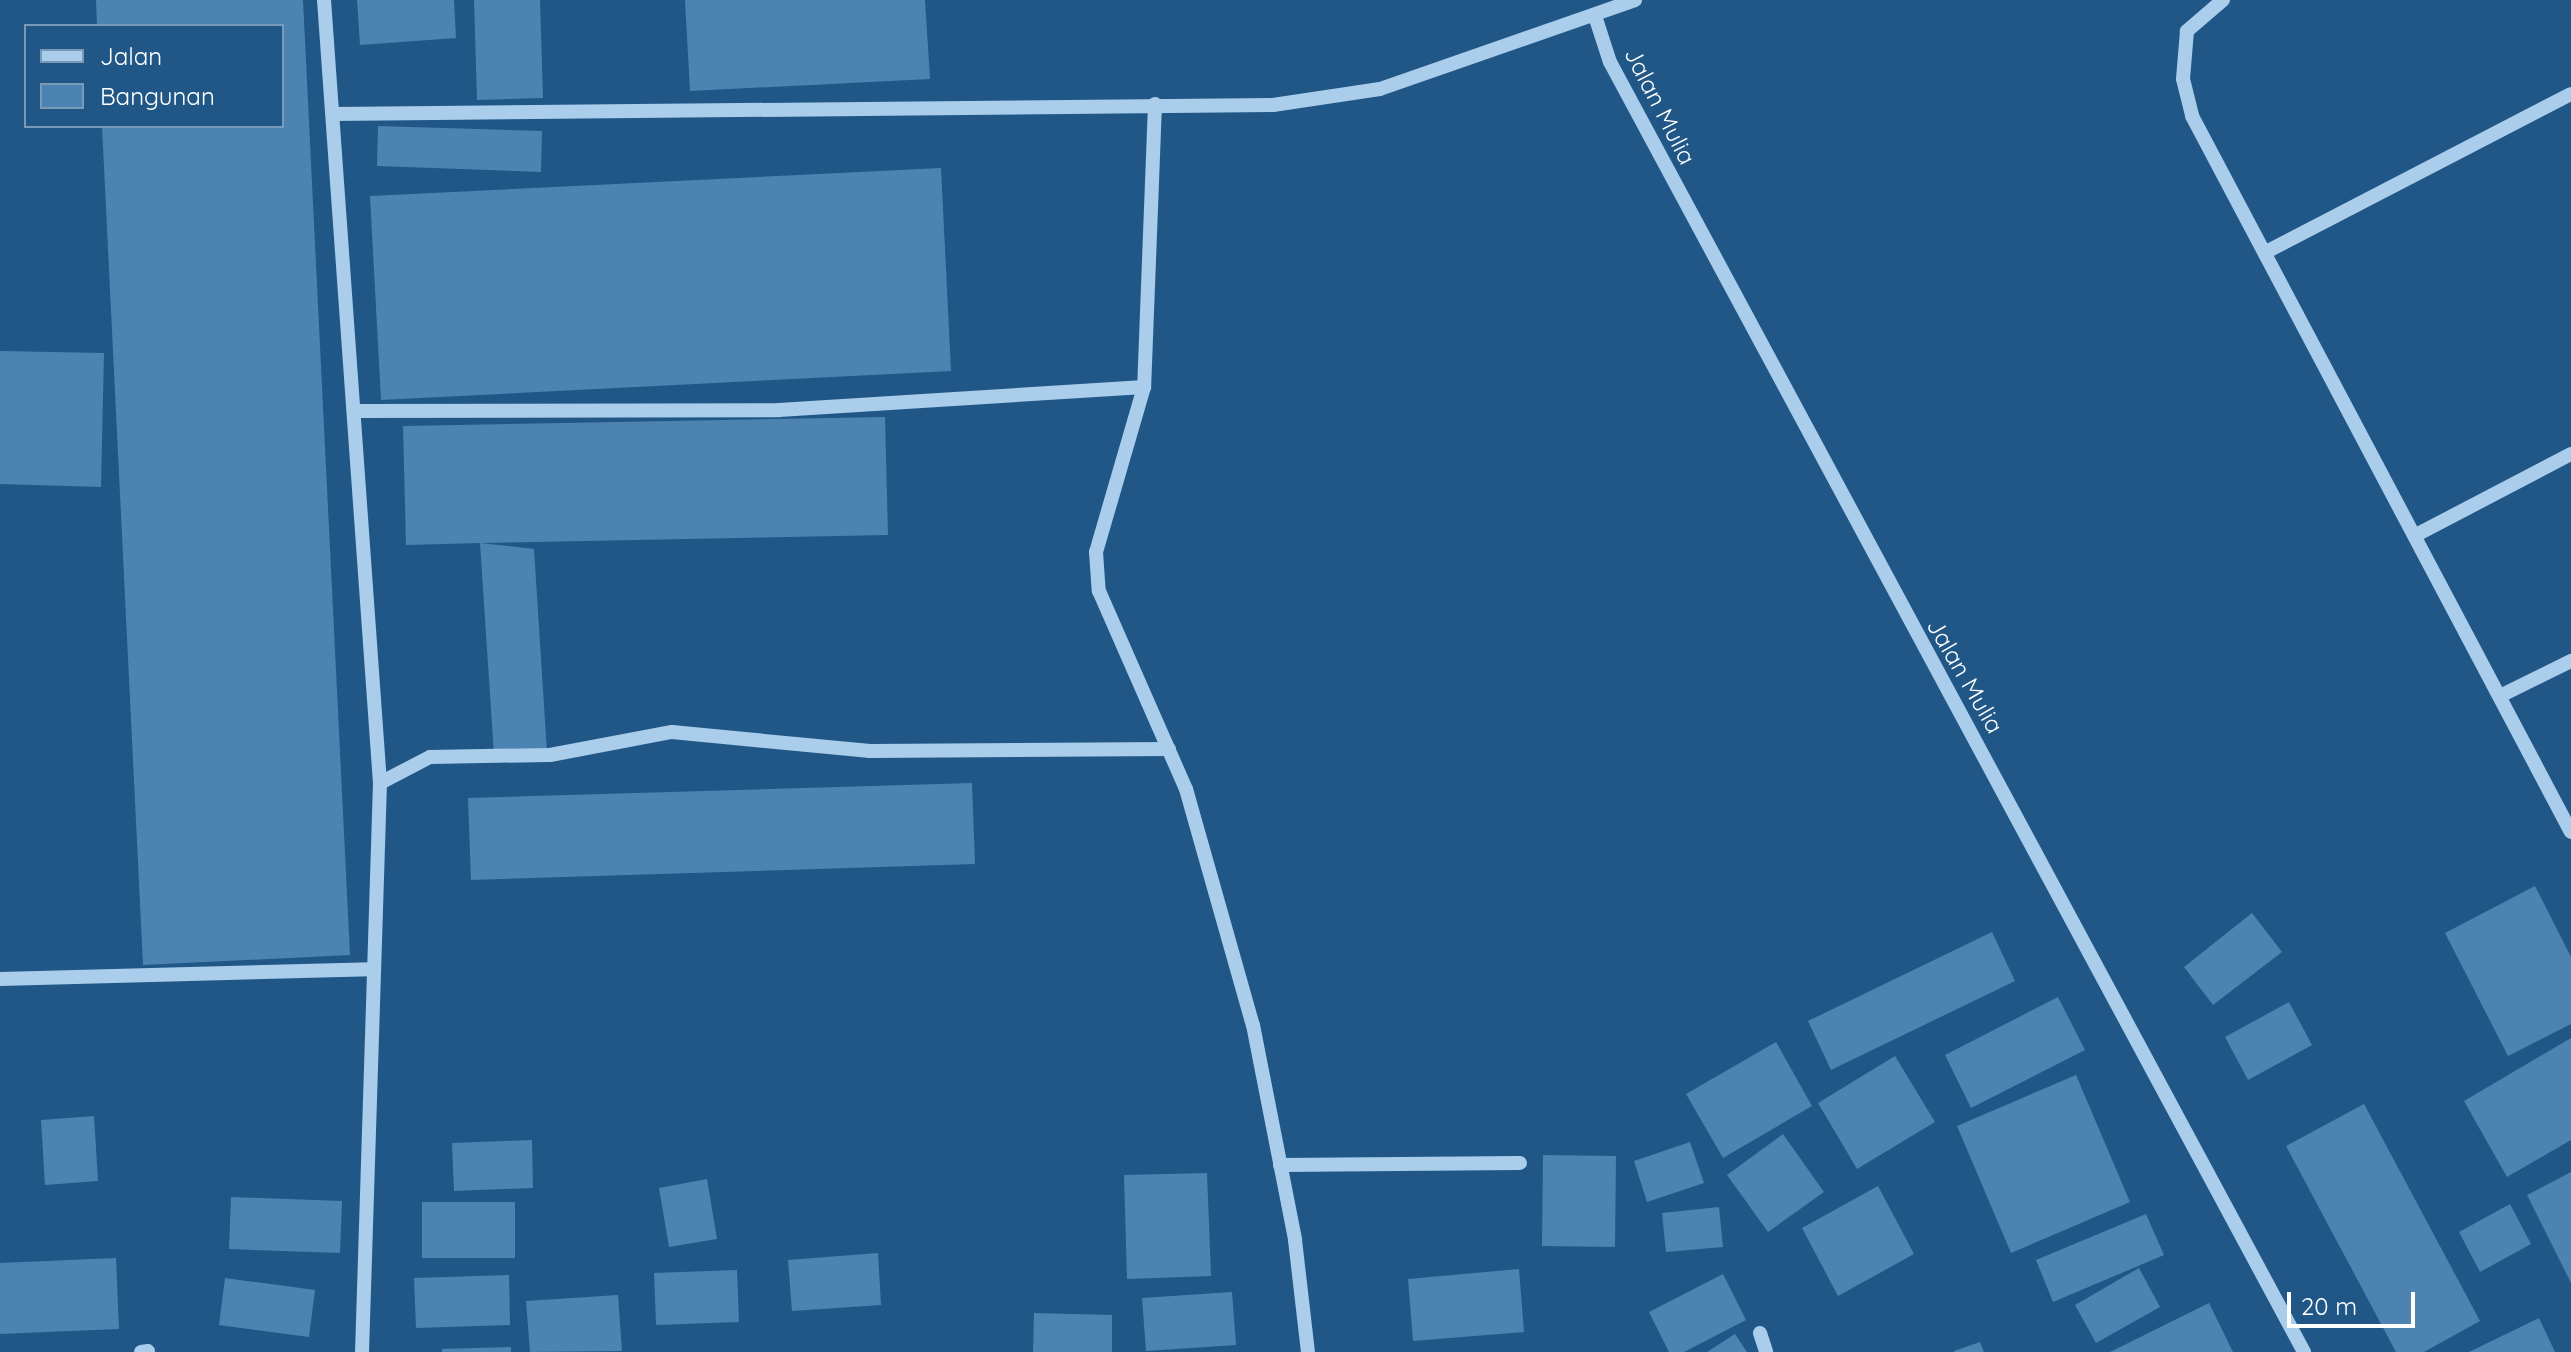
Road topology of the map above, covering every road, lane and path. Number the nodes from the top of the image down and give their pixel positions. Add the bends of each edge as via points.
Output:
1 (324, 0) edge
2 (1635, 0) edge
3 (2223, 0) edge
4 (1596, 19) junction
5 (2571, 94) edge
6 (1155, 104) junction
7 (333, 114) junction
8 (2266, 252) junction
9 (1144, 387) junction
10 (356, 411) junction
11 (2571, 454) edge
12 (2416, 535) junction
13 (2571, 661) edge
14 (2504, 694) junction
15 (1169, 749) junction
16 (380, 783) junction
17 (2571, 832) edge
18 (371, 969) junction
19 (0, 979) edge
20 (1520, 1163) dead end
21 (1280, 1165) junction
22 (1760, 1333) dead end
23 (148, 1351) edge
24 (141, 1352) edge
25 (362, 1352) edge
26 (1308, 1352) edge
27 (1766, 1352) edge
28 (2304, 1352) edge

1 - 7 street
2 - 4 street
3 - 8 street via 2187,31 2183,79 2192,116
4 - 6 street via 1380,89 1273,105
4 - 28 street, Jalan Mulia via 1610,62
5 - 8 street
6 - 7 street via 589,117
6 - 9 street
7 - 10 street
8 - 12 street
9 - 10 street via 779,410
9 - 15 street via 1096,552 1109,624
10 - 16 street
11 - 12 street
12 - 14 street
13 - 14 street
14 - 17 street
15 - 16 street via 870,751 672,732 550,755 430,757
15 - 21 street via 1253,1025
16 - 18 street
18 - 19 street
18 - 25 street
20 - 21 street
21 - 26 street
22 - 27 street
23 - 24 street

